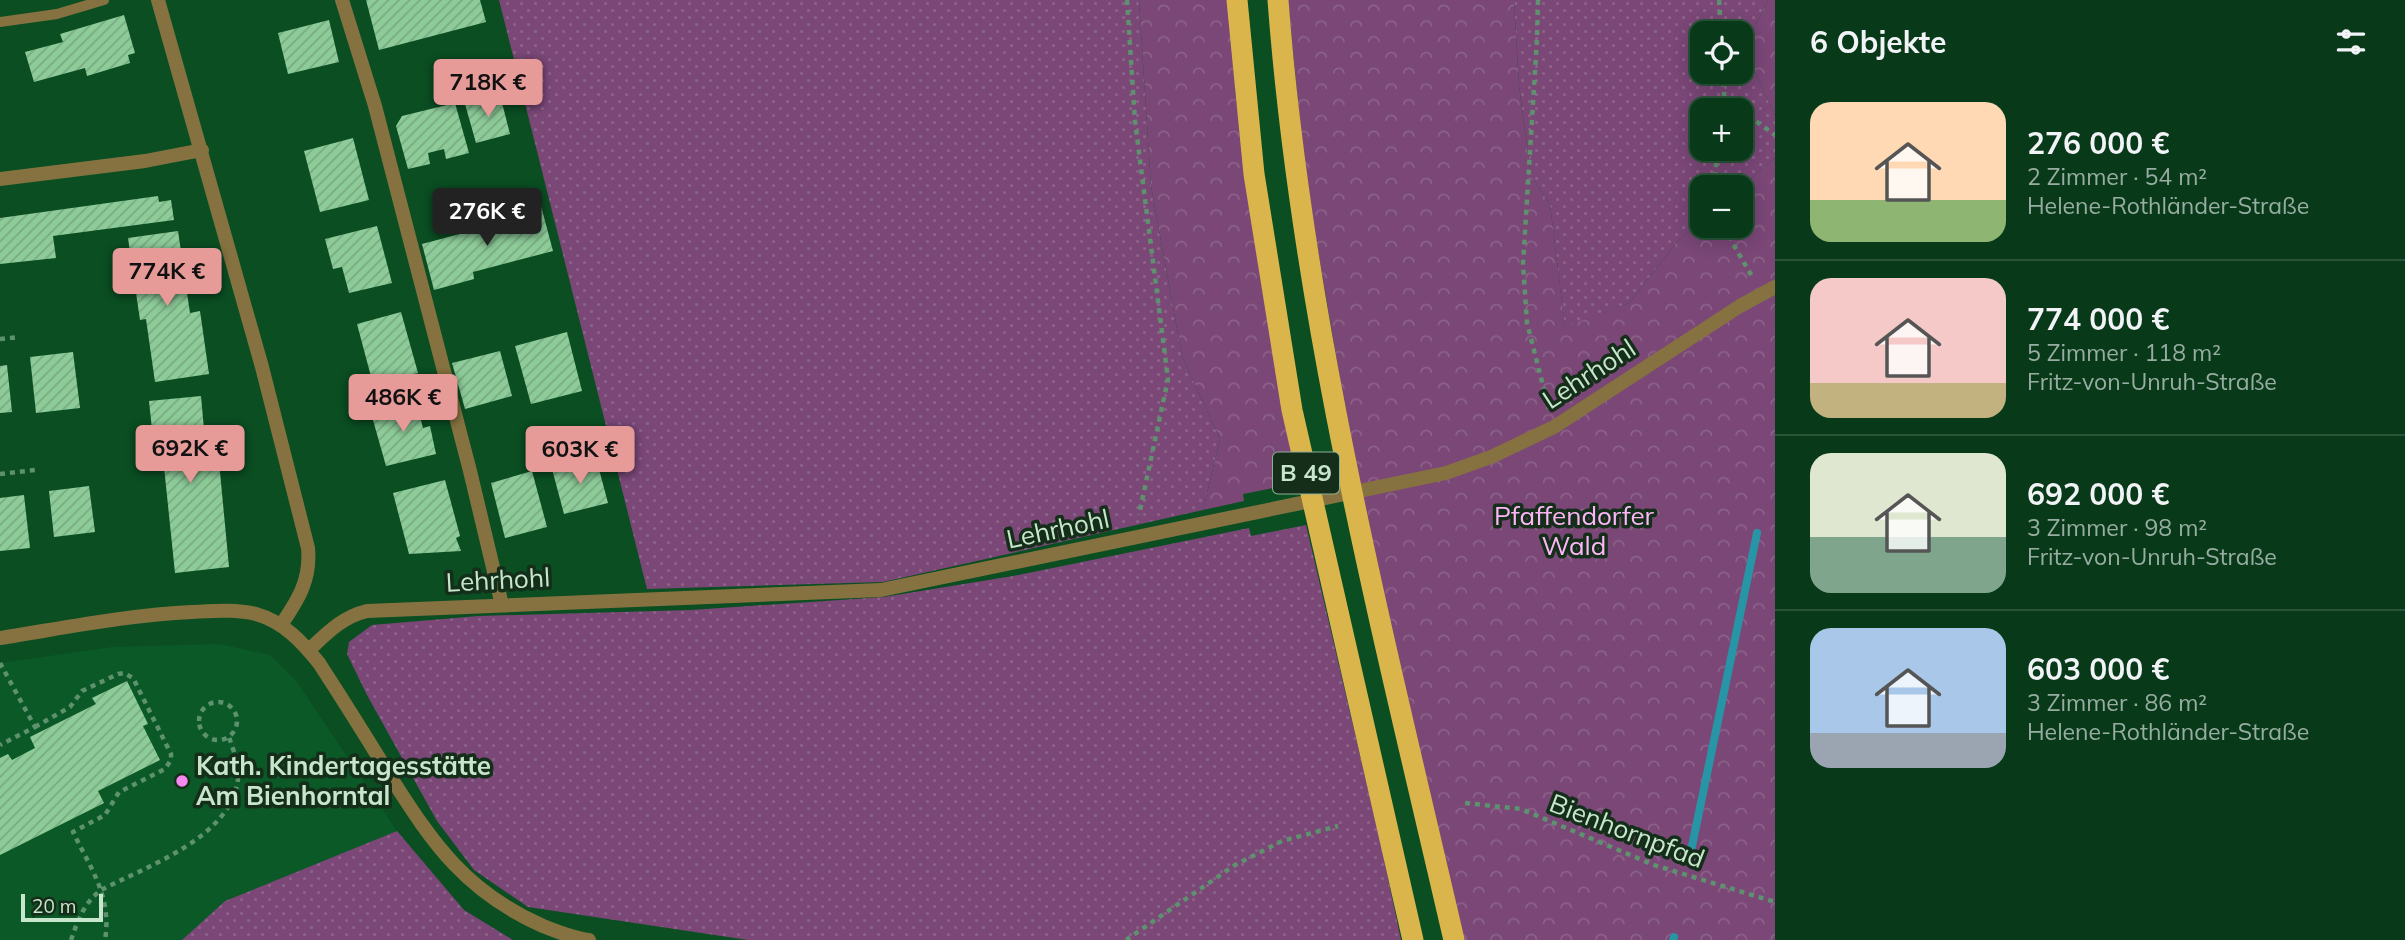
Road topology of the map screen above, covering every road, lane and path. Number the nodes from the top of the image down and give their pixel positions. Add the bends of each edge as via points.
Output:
1 (104, 0) edge
2 (158, 0) edge
3 (342, 0) edge
4 (1127, 0) edge
5 (1237, 0) edge
6 (1278, 0) edge
7 (1538, 0) edge
8 (1719, 0) edge
9 (1720, 21) edge
10 (0, 22) edge
11 (1723, 84) edge
12 (1724, 98) edge
13 (1753, 119) edge
14 (1775, 135) edge
15 (202, 150) junction
16 (0, 179) edge
17 (1731, 238) edge
18 (1768, 290) edge
19 (19, 337) dead end
20 (0, 339) edge
21 (1554, 427) junction
22 (36, 470) dead end
23 (0, 474) edge
24 (1134, 538) junction
25 (502, 605) junction
26 (281, 625) junction
27 (0, 638) edge
28 (309, 650) junction
29 (0, 663) edge
30 (35, 727) junction
31 (229, 737) junction
32 (0, 744) edge
33 (1465, 803) dead end
34 (1338, 826) dead end
35 (101, 890) junction
36 (1775, 902) edge
37 (71, 940) edge
38 (105, 940) edge
39 (589, 940) edge
40 (1126, 940) edge
41 (1413, 940) edge
42 (1454, 940) edge

1 - 10 lane
2 - 15 street
3 - 25 street via 375,106
4 - 24 path via 1135,121 1168,379
5 - 41 highway, B 49 via 1254,174 1292,410
6 - 42 highway, B 49 via 1295,173 1334,403
7 - 21 path via 1523,264 1527,323
8 - 9 path
11 - 12 path
13 - 14 path
15 - 16 street
15 - 26 street via 308,548 303,589
17 - 18 path
18 - 21 street, Lehrhohl
19 - 20 path
21 - 24 street, Lehrhohl via 1446,473
22 - 23 path
24 - 25 street, Lehrhohl via 881,590
25 - 28 street, Lehrhohl via 360,613 333,627
26 - 27 street via 257,614 207,611
26 - 28 street
28 - 39 street via 428,835 462,873 529,920
29 - 30 path
30 - 32 path
30 - 35 path via 70,707 82,691 124,673 133,678 171,754 165,769 119,792 105,815 73,832
31 - 31 path via 237,727 237,714 228,704 215,701 204,707 199,718 201,730 217,740
31 - 35 path via 239,777 234,797 217,824 195,841
33 - 36 path, Bienhornpfad via 1521,809 1654,865
34 - 40 path via 1282,841 1235,865
35 - 37 path via 86,905
35 - 38 path via 107,910

